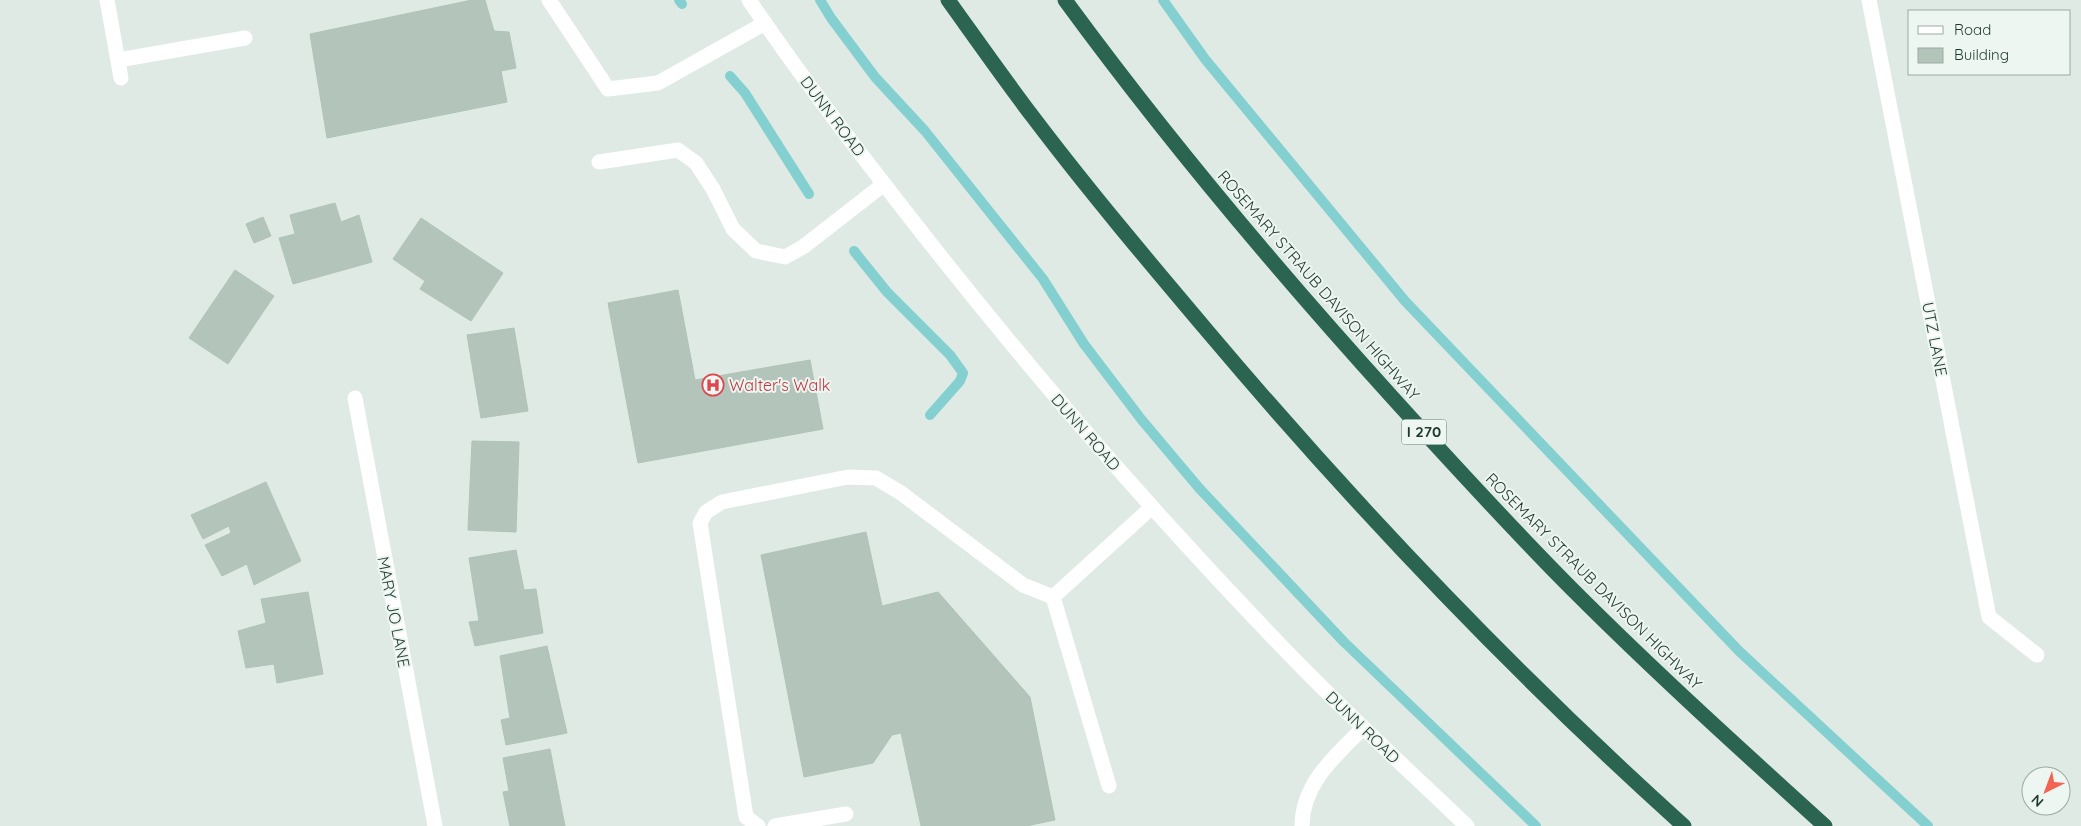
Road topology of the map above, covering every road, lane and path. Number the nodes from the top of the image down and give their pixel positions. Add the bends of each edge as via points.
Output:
1 (107, 0) edge
2 (549, 0) edge
3 (749, 0) edge
4 (948, 0) edge
5 (1065, 0) edge
6 (1869, 0) edge
7 (765, 23) junction
8 (246, 38) dead end
9 (118, 60) junction
10 (121, 78) dead end
11 (599, 162) dead end
12 (884, 184) junction
13 (355, 398) dead end
14 (1152, 507) junction
15 (1053, 597) junction
16 (2037, 655) dead end
17 (1363, 728) junction
18 (1109, 786) dead end
19 (846, 814) dead end
20 (435, 826) edge
21 (758, 826) edge
22 (775, 826) edge
23 (1302, 826) edge
24 (1467, 826) edge
25 (1684, 826) edge
26 (1825, 826) edge

1 - 9 street
2 - 7 street via 608,89 658,83
3 - 7 street, DUNN ROAD
4 - 25 highway via 1033,118 1269,404 1396,543 1524,675
5 - 26 highway, ROSEMARY STRAUB DAVISON HIGHWAY / I 270 via 1318,316 1443,454 1573,590 1707,719
6 - 16 street, UTZ LANE via 1989,617
7 - 12 street, DUNN ROAD
8 - 9 street
9 - 10 street
11 - 12 street via 678,150 696,163 733,229 756,251 785,257 803,247
12 - 14 street, DUNN ROAD via 1104,455
13 - 20 street, MARY JO LANE
14 - 15 street
14 - 17 street, DUNN ROAD via 1276,641
15 - 18 street
15 - 21 street via 1023,585 901,493 876,478 848,478 722,502 706,512 700,523 746,817
17 - 23 street via 1324,767 1308,794
17 - 24 street, DUNN ROAD
19 - 22 street

